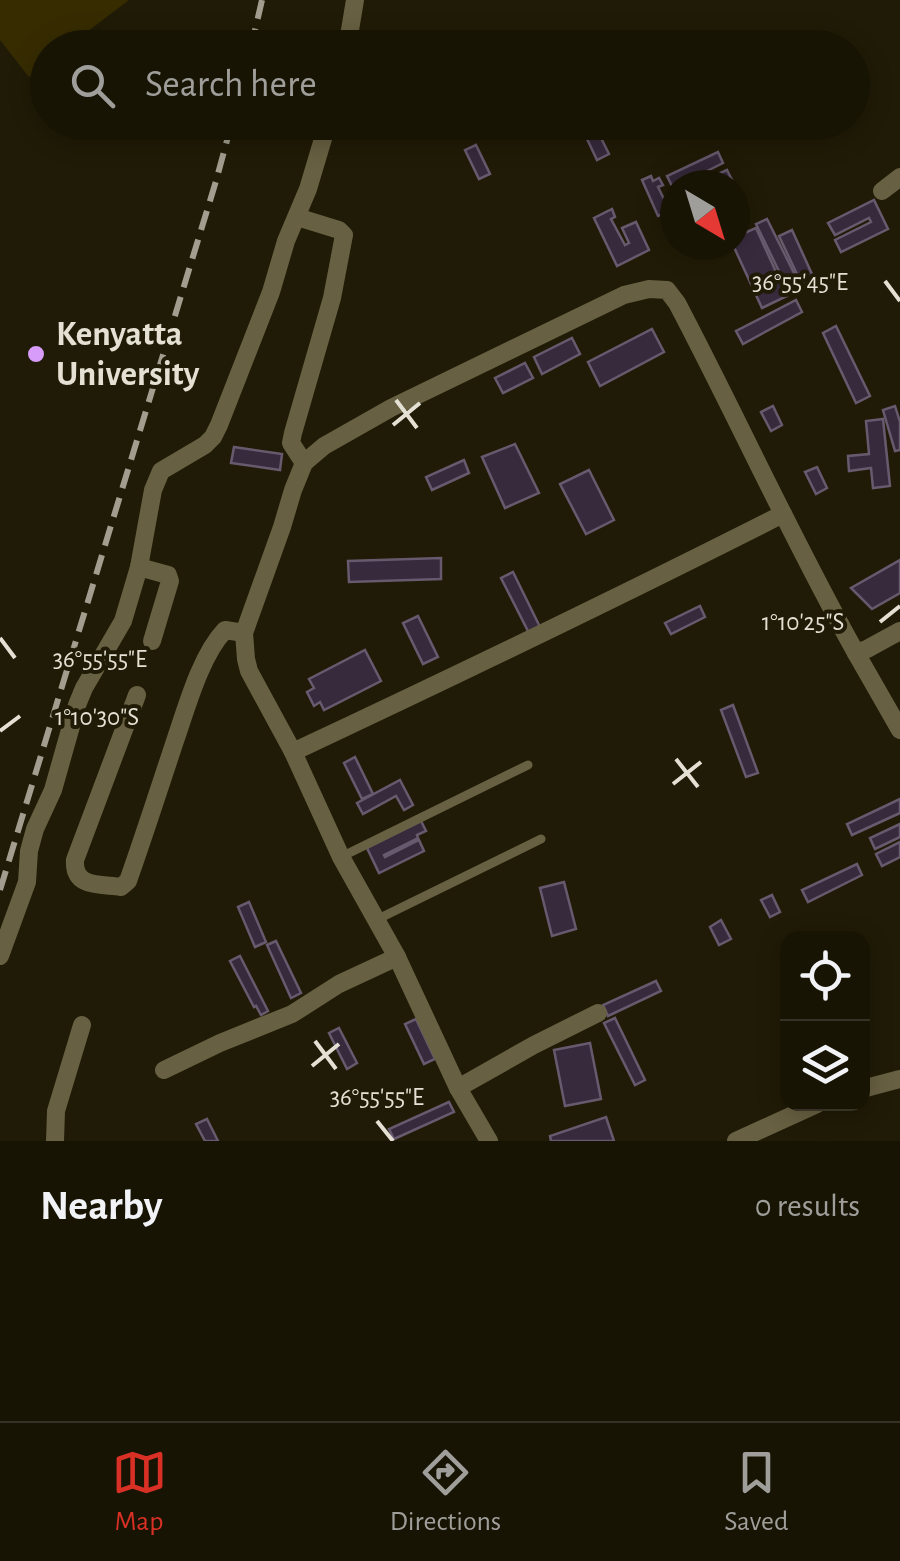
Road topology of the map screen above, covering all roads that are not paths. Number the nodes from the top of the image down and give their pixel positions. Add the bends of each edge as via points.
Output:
1 (356, 0) edge
2 (350, 30) edge
3 (324, 140) edge
4 (900, 177) edge
5 (882, 191) dead end
6 (297, 216) junction
7 (304, 464) junction
8 (783, 514) junction
9 (138, 566) junction
10 (900, 631) edge
11 (244, 633) junction
12 (152, 641) dead end
13 (856, 653) junction
14 (137, 694) dead end
15 (900, 730) edge
16 (293, 752) junction
17 (528, 764) dead end
18 (542, 839) dead end
19 (342, 858) junction
20 (376, 920) junction
21 (0, 956) edge
22 (397, 957) junction
23 (598, 1013) dead end
24 (82, 1025) dead end
25 (164, 1070) dead end
26 (900, 1079) edge
27 (870, 1087) edge
28 (458, 1088) junction
29 (802, 1111) edge
30 (55, 1141) edge
31 (489, 1141) edge
32 (736, 1141) edge

1 - 2 street
3 - 6 street
4 - 5 street
6 - 7 street via 344,235 293,433
6 - 9 street via 214,437 161,471
7 - 8 street via 375,416 564,323 624,295 667,290
7 - 11 street
8 - 13 street
8 - 16 street
9 - 12 street via 170,581
9 - 21 street via 123,622 77,705
10 - 13 street
11 - 14 street via 225,630 203,668 128,881 121,887 85,882 74,871 75,860
11 - 16 street via 250,670
13 - 15 street
16 - 19 street
17 - 19 lane
18 - 20 lane
19 - 20 street
20 - 22 street
22 - 25 street via 292,1014
22 - 28 street
23 - 28 street
24 - 30 street via 56,1111
26 - 27 street
28 - 31 street
29 - 32 street

